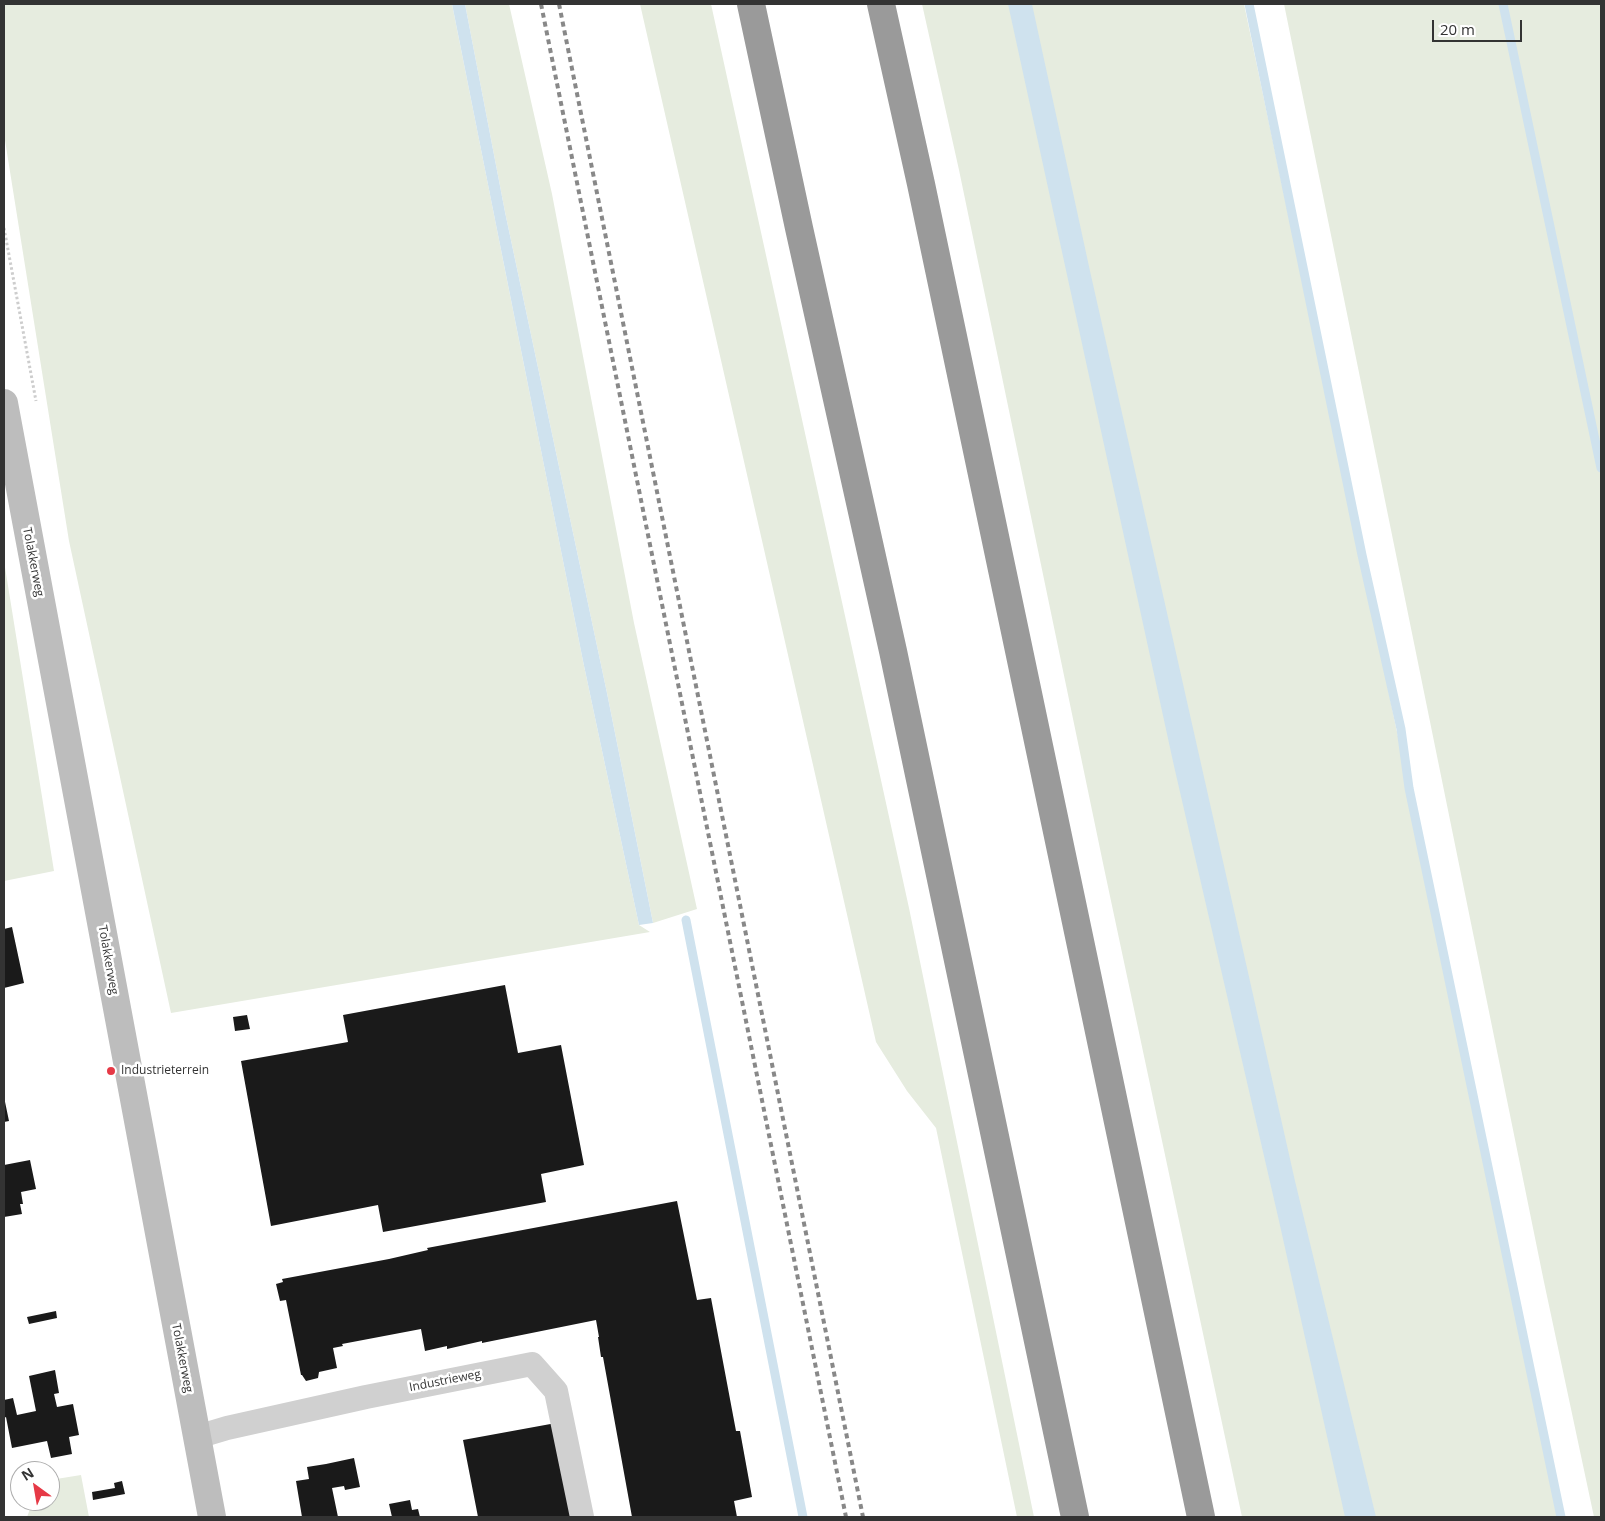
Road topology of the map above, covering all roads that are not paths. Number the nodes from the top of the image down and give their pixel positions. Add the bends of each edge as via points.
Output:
1 (751, 4) edge
2 (881, 4) edge
3 (4, 404) edge
4 (197, 1437) junction
5 (212, 1517) edge
6 (582, 1517) edge
7 (1075, 1517) edge
8 (1201, 1517) edge

1 - 7 highway via 895,660
2 - 8 highway
3 - 4 main road, Tolakkerweg
4 - 5 main road, Tolakkerweg
4 - 6 street, Industrieweg via 366,1397 532,1364 556,1391

